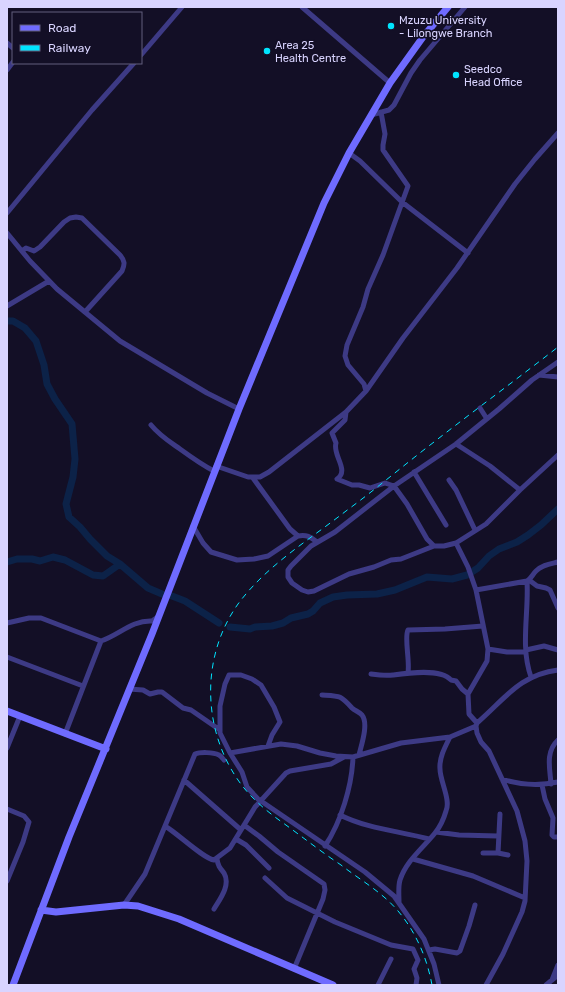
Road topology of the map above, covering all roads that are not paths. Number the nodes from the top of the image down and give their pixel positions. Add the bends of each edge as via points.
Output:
1 (182, 7) edge
2 (302, 7) edge
3 (448, 7) edge
4 (465, 7) edge
5 (142, 54) edge
6 (133, 64) edge
7 (390, 83) junction
8 (381, 112) junction
9 (371, 115) junction
10 (558, 133) edge
11 (349, 153) junction
12 (402, 202) junction
13 (7, 213) edge
14 (7, 233) edge
15 (22, 251) junction
16 (468, 253) junction
17 (49, 281) junction
18 (7, 306) edge
19 (85, 312) junction
20 (558, 362) edge
21 (539, 375) junction
22 (558, 377) edge
23 (366, 391) junction
24 (239, 408) junction
25 (480, 408) dead end
26 (346, 412) junction
27 (487, 419) junction
28 (152, 425) dead end
29 (456, 444) junction
30 (558, 455) edge
31 (215, 469) junction
32 (414, 472) junction
33 (253, 478) junction
34 (449, 480) dead end
35 (394, 486) junction
36 (520, 490) junction
37 (446, 525) dead end
38 (193, 526) junction
39 (475, 530) junction
40 (298, 536) junction
41 (317, 542) junction
42 (456, 543) junction
43 (434, 546) junction
44 (558, 562) edge
45 (528, 581) junction
46 (476, 590) junction
47 (558, 608) edge
48 (160, 615) junction
49 (7, 623) edge
50 (483, 626) junction
51 (101, 641) junction
52 (488, 649) junction
53 (558, 650) edge
54 (526, 651) junction
55 (7, 657) edge
56 (558, 670) edge
57 (408, 672) junction
58 (370, 674) dead end
59 (531, 677) junction
60 (83, 686) junction
61 (129, 689) junction
62 (322, 694) dead end
63 (468, 694) junction
64 (7, 711) edge
65 (20, 716) junction
66 (477, 724) junction
67 (220, 730) junction
68 (65, 734) junction
69 (450, 736) junction
70 (558, 740) edge
71 (268, 746) junction
72 (7, 748) edge
73 (106, 749) junction
74 (230, 754) junction
75 (359, 755) junction
76 (344, 757) junction
77 (353, 757) junction
78 (224, 760) dead end
79 (502, 779) junction
80 (184, 780) junction
81 (558, 782) edge
82 (551, 784) junction
83 (542, 785) junction
84 (261, 801) junction
85 (7, 809) edge
86 (500, 814) dead end
87 (340, 815) junction
88 (165, 826) junction
89 (242, 827) junction
90 (436, 832) junction
91 (498, 836) junction
92 (558, 838) edge
93 (236, 839) junction
94 (429, 839) junction
95 (325, 846) junction
96 (483, 853) dead end
97 (498, 853) junction
98 (508, 855) dead end
99 (217, 859) junction
100 (413, 859) junction
101 (269, 868) dead end
102 (266, 878) dead end
103 (7, 882) edge
104 (525, 898) junction
105 (399, 902) junction
106 (124, 905) junction
107 (475, 905) dead end
108 (214, 909) dead end
109 (41, 910) junction
110 (317, 914) junction
111 (429, 950) junction
112 (391, 959) dead end
113 (558, 965) edge
114 (294, 969) junction
115 (558, 975) edge
116 (552, 980) junction
117 (13, 985) edge
118 (333, 985) edge
119 (378, 985) edge
120 (416, 985) edge
121 (439, 985) edge
122 (486, 985) edge
123 (546, 985) edge

1 - 5 street
2 - 7 street
3 - 7 main road
4 - 8 street via 420,60 394,105 389,110
6 - 13 street
7 - 9 main road
8 - 9 street
8 - 12 street via 385,134 383,150 408,186
9 - 11 main road
10 - 16 street via 515,184
11 - 12 street
11 - 24 main road via 309,236
12 - 16 street
12 - 23 street via 347,345 345,356 348,365 364,384
14 - 15 street
15 - 17 street
15 - 19 street via 26,248 34,251 70,218 82,218 120,255 125,265
16 - 23 street
17 - 18 street
17 - 19 street
19 - 24 street via 128,347 207,393
20 - 21 street
21 - 22 street
21 - 27 street
23 - 26 street
24 - 31 main road
25 - 27 street
26 - 33 street via 269,472
26 - 35 street via 345,420 332,434 336,443 334,448 343,471 337,480 370,488 385,483
27 - 29 street
28 - 31 street via 170,443 200,464
29 - 32 street
29 - 36 street
30 - 36 street
31 - 33 street
31 - 38 main road
32 - 35 street
32 - 37 street
33 - 40 street via 290,529
34 - 39 street
35 - 41 street
35 - 43 street
36 - 39 street via 486,524
38 - 40 street via 211,552 237,560 268,556
38 - 48 main road
39 - 42 street
40 - 41 street via 306,535
41 - 43 street via 291,566 287,574 295,586 308,592 349,574 401,559
42 - 43 street
42 - 46 street
44 - 45 street via 540,568
45 - 46 street
45 - 47 street via 550,590
45 - 54 street
46 - 50 street
48 - 51 street via 152,621 132,625
48 - 61 main road
49 - 51 street via 41,618
50 - 52 street
50 - 57 street via 407,631
51 - 60 street
52 - 54 street via 516,653
52 - 63 street via 487,661
53 - 54 street via 544,646
54 - 59 street
55 - 60 street
56 - 59 street
57 - 58 street via 392,675
57 - 63 street via 444,675 457,682
59 - 66 street
60 - 68 street
61 - 67 street via 143,690 150,694 162,692
61 - 73 main road
62 - 75 street via 341,697 363,716 365,728
63 - 66 street via 469,714
64 - 65 main road
65 - 68 main road
65 - 72 street
66 - 69 street
66 - 79 street via 481,742 489,751
67 - 71 street via 220,706 229,675 246,677 258,682 263,688 280,721
67 - 74 street
68 - 73 main road
69 - 75 street via 401,743
69 - 90 street via 440,766 448,808
70 - 82 street via 550,755
71 - 74 street
71 - 76 street via 297,746
73 - 109 main road
74 - 84 street via 242,772 247,787
75 - 77 street
76 - 77 street
76 - 84 street via 331,764 288,772
77 - 87 street
78 - 80 street via 219,755 196,753
79 - 83 street
79 - 104 street via 517,811 525,841
80 - 88 street
80 - 89 street
81 - 82 street
82 - 83 street
83 - 92 street via 553,818 552,835
84 - 89 street
84 - 95 street
85 - 103 street via 24,816 29,822
86 - 91 street
87 - 94 street via 378,829
87 - 95 street
88 - 99 street via 209,859
88 - 106 street via 145,874
89 - 93 street
89 - 110 street via 297,867 322,881 325,886 324,895
90 - 91 street
90 - 94 street
91 - 97 street
93 - 99 street
93 - 101 street via 246,845
94 - 100 street
95 - 105 street via 379,883
96 - 97 street
97 - 98 street
99 - 108 street via 226,877 226,886
100 - 104 street via 472,876
100 - 105 street via 401,877
102 - 110 street via 287,898
104 - 122 street via 522,912
105 - 111 street
106 - 109 main road via 56,912
106 - 114 main road via 138,906 180,919
107 - 111 street via 460,951 457,953
109 - 117 main road
110 - 114 street
110 - 120 street via 391,945 413,949 418,960 414,969
111 - 121 street
112 - 119 street
113 - 116 street
114 - 118 main road
115 - 116 street
116 - 123 street

